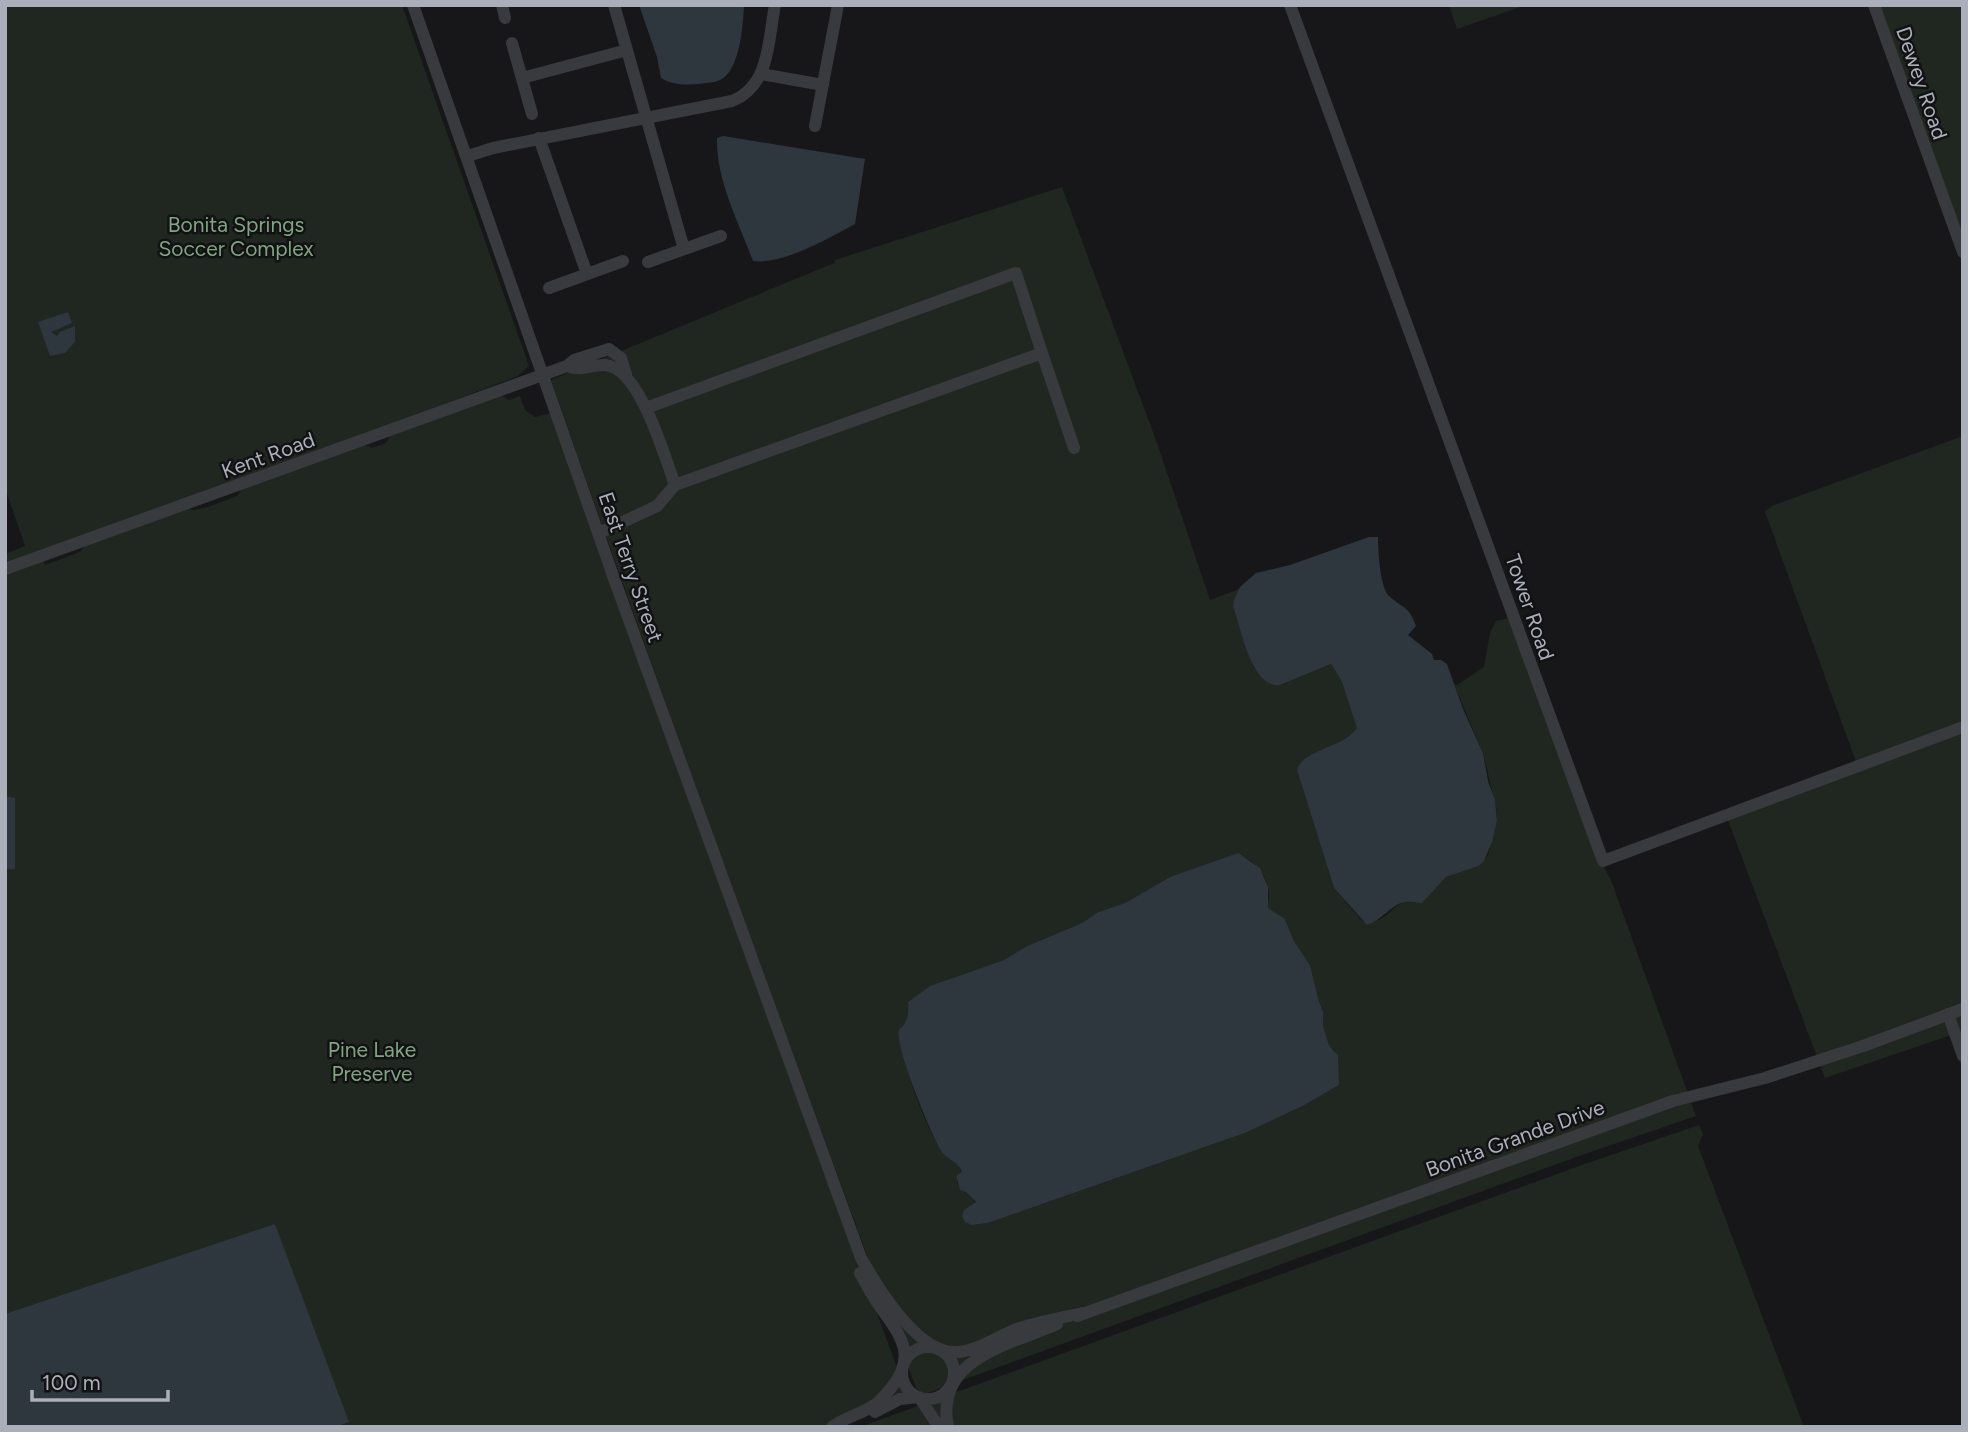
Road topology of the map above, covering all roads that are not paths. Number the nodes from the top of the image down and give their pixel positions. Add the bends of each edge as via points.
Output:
1 (413, 5) edge
2 (614, 5) edge
3 (775, 5) edge
4 (838, 5) edge
5 (1290, 5) edge
6 (1874, 5) edge
7 (512, 43) dead end
8 (627, 50) junction
9 (761, 74) junction
10 (522, 78) junction
11 (823, 85) junction
12 (532, 114) dead end
13 (645, 117) junction
14 (815, 126) dead end
15 (539, 138) junction
16 (468, 156) junction
17 (721, 236) dead end
18 (684, 249) junction
19 (1963, 252) edge
20 (623, 261) dead end
21 (648, 262) dead end
22 (587, 274) junction
23 (549, 288) dead end
24 (1042, 353) junction
25 (619, 356) junction
26 (567, 366) junction
27 (612, 369) junction
28 (543, 373) junction
29 (626, 374) junction
30 (646, 408) junction
31 (1074, 448) dead end
32 (675, 485) junction
33 (599, 533) junction
34 (5, 569) edge
35 (1963, 727) edge
36 (1963, 1009) edge
37 (1948, 1014) junction
38 (1963, 1056) edge
39 (818, 1139) junction
40 (1083, 1313) junction
41 (938, 1349) junction
42 (904, 1366) junction
43 (948, 1389) junction
44 (919, 1397) junction
45 (832, 1427) edge
46 (843, 1427) edge
47 (939, 1427) edge
48 (948, 1427) edge

1 - 16 street, East Terry Street
2 - 8 street
3 - 9 street
4 - 11 street
5 - 35 street, Tower Road via 1603,861
6 - 19 street, Dewey Road
7 - 10 street
8 - 10 street
8 - 13 street
9 - 11 street
9 - 13 street via 751,91 732,101
10 - 12 street
11 - 14 street
13 - 15 street
13 - 18 street
15 - 16 street
15 - 22 street
16 - 28 street, East Terry Street
17 - 18 street
18 - 21 street
20 - 22 street
22 - 23 street
24 - 30 street via 1016,273
24 - 31 street
24 - 32 street
25 - 26 street via 609,349
25 - 27 street
25 - 29 street
26 - 27 street via 578,370 606,365
26 - 28 street, Kent Road
27 - 29 street
28 - 33 street, East Terry Street
28 - 34 street, Kent Road
29 - 30 street
30 - 32 street
32 - 33 street via 657,506
33 - 39 street, East Terry Street
36 - 37 street, Bonita Grande Drive
37 - 38 street
37 - 40 street, Bonita Grande Drive via 1765,1078 1673,1101
39 - 41 street, East Terry Street via 872,1278 910,1327
39 - 42 street, East Terry Street via 856,1266 902,1338
40 - 41 street, Bonita Grande Drive via 1029,1325 958,1352
40 - 43 street, Bonita Grande Drive via 986,1353
41 - 42 street via 917,1349
41 - 43 street via 954,1369
42 - 44 street via 904,1382
42 - 45 street via 879,1402
43 - 44 street via 936,1398
43 - 48 street via 944,1410
44 - 46 street via 900,1399
44 - 47 street

